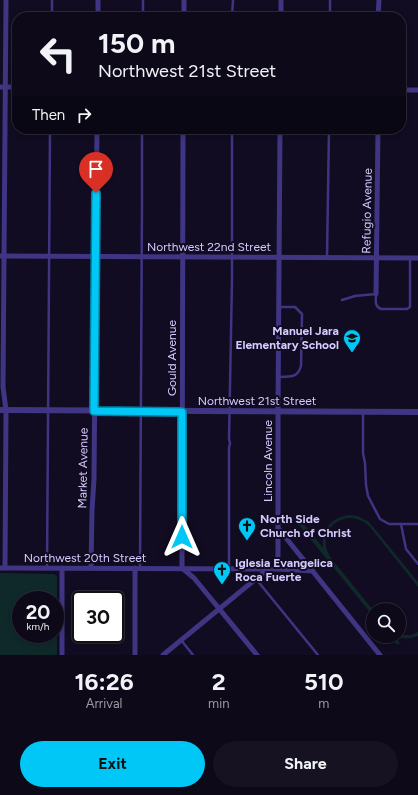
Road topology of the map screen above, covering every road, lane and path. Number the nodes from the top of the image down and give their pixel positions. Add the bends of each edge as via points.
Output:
1 (6, 0) edge
2 (52, 0) edge
3 (98, 0) edge
4 (143, 0) edge
5 (184, 0) edge
6 (233, 0) edge
7 (281, 0) edge
8 (330, 0) edge
9 (378, 0) edge
10 (52, 12) edge
11 (98, 12) edge
12 (142, 12) edge
13 (184, 12) edge
14 (232, 12) edge
15 (281, 12) edge
16 (330, 12) edge
17 (378, 12) edge
18 (3, 87) edge
19 (406, 90) edge
20 (418, 90) edge
21 (50, 134) edge
22 (97, 134) edge
23 (142, 134) edge
24 (183, 134) edge
25 (232, 134) edge
26 (280, 134) edge
27 (329, 134) edge
28 (378, 134) edge
29 (2, 256) edge
30 (50, 256) junction
31 (95, 256) junction
32 (142, 256) junction
33 (182, 256) junction
34 (232, 257) junction
35 (280, 257) junction
36 (327, 258) junction
37 (376, 258) junction
38 (410, 258) junction
39 (418, 258) edge
40 (376, 294) junction
41 (342, 300) dead end
42 (279, 306) junction
43 (278, 377) junction
44 (3, 410) edge
45 (48, 411) junction
46 (94, 411) junction
47 (141, 412) junction
48 (182, 412) junction
49 (230, 412) junction
50 (278, 412) junction
51 (363, 412) junction
52 (418, 412) edge
53 (3, 445) edge
54 (401, 524) junction
55 (418, 524) edge
56 (278, 528) junction
57 (418, 564) edge
58 (3, 568) edge
59 (47, 568) junction
60 (62, 568) junction
61 (92, 568) junction
62 (138, 568) junction
63 (182, 568) junction
64 (229, 569) junction
65 (268, 569) junction
66 (278, 569) junction
67 (313, 571) junction
68 (256, 579) junction
69 (219, 608) junction
70 (181, 640) junction
71 (62, 655) edge
72 (135, 655) edge
73 (163, 655) edge
74 (193, 655) edge
75 (257, 655) edge
76 (318, 655) edge
77 (380, 655) edge

1 - 18 street
2 - 10 lane
3 - 11 street
4 - 12 lane
5 - 13 street
6 - 14 lane
7 - 15 street
8 - 16 lane
9 - 17 street
18 - 29 street
19 - 20 street
21 - 30 lane
22 - 31 street, Market Avenue
23 - 32 lane
24 - 33 street, Gould Avenue
25 - 34 lane
26 - 35 street, Lincoln Avenue
27 - 36 lane
28 - 37 street, Refugio Avenue
29 - 30 street, Northwest 22nd Street
29 - 44 street
30 - 31 street, Northwest 22nd Street
30 - 45 lane
31 - 32 street, Northwest 22nd Street
31 - 46 street, Market Avenue
32 - 33 street, Northwest 22nd Street
32 - 47 lane
33 - 34 street, Northwest 22nd Street
33 - 48 street, Gould Avenue
34 - 35 street, Northwest 22nd Street
34 - 49 lane
35 - 36 street, Northwest 22nd Street
35 - 42 street, Lincoln Avenue
36 - 37 street, Northwest 22nd Street
37 - 38 street, Northwest 22nd Street
37 - 40 street, Refugio Avenue
38 - 39 street, Northwest 22nd Street
38 - 40 lane via 410,307 381,309 376,305
40 - 41 lane
42 - 43 street, Lincoln Avenue
42 - 43 lane via 295,307 302,314 299,372 294,376
43 - 50 street, Lincoln Avenue
44 - 45 street, Northwest 21st Street
44 - 53 street
45 - 46 street, Northwest 21st Street
45 - 59 lane
46 - 47 street, Northwest 21st Street
46 - 61 street, Market Avenue
47 - 48 street, Northwest 21st Street
47 - 62 lane
48 - 49 street, Northwest 21st Street
48 - 63 street, Gould Avenue
49 - 50 street, Northwest 21st Street
49 - 64 lane
50 - 51 street, Northwest 21st Street
50 - 56 street, Lincoln Avenue
51 - 52 street, Northwest 21st Street
51 - 54 lane via 363,453 368,496 380,519 389,524
53 - 58 street
54 - 55 lane
54 - 57 lane via 406,549
56 - 66 street, Lincoln Avenue
56 - 67 street
58 - 59 street, Northwest 20th Street
59 - 60 street, Northwest 20th Street
60 - 61 street, Northwest 20th Street
60 - 71 street
61 - 62 street, Northwest 20th Street
62 - 63 street, Northwest 20th Street
62 - 72 street
63 - 64 street, Northwest 20th Street
63 - 69 street via 194,578
64 - 65 street, Northwest 20th Street
65 - 66 street, Northwest 20th Street
65 - 68 street
66 - 67 street, Northwest 20th Street
67 - 77 street
68 - 69 street
68 - 76 lane
69 - 70 street
69 - 75 street
70 - 73 street
70 - 74 lane

